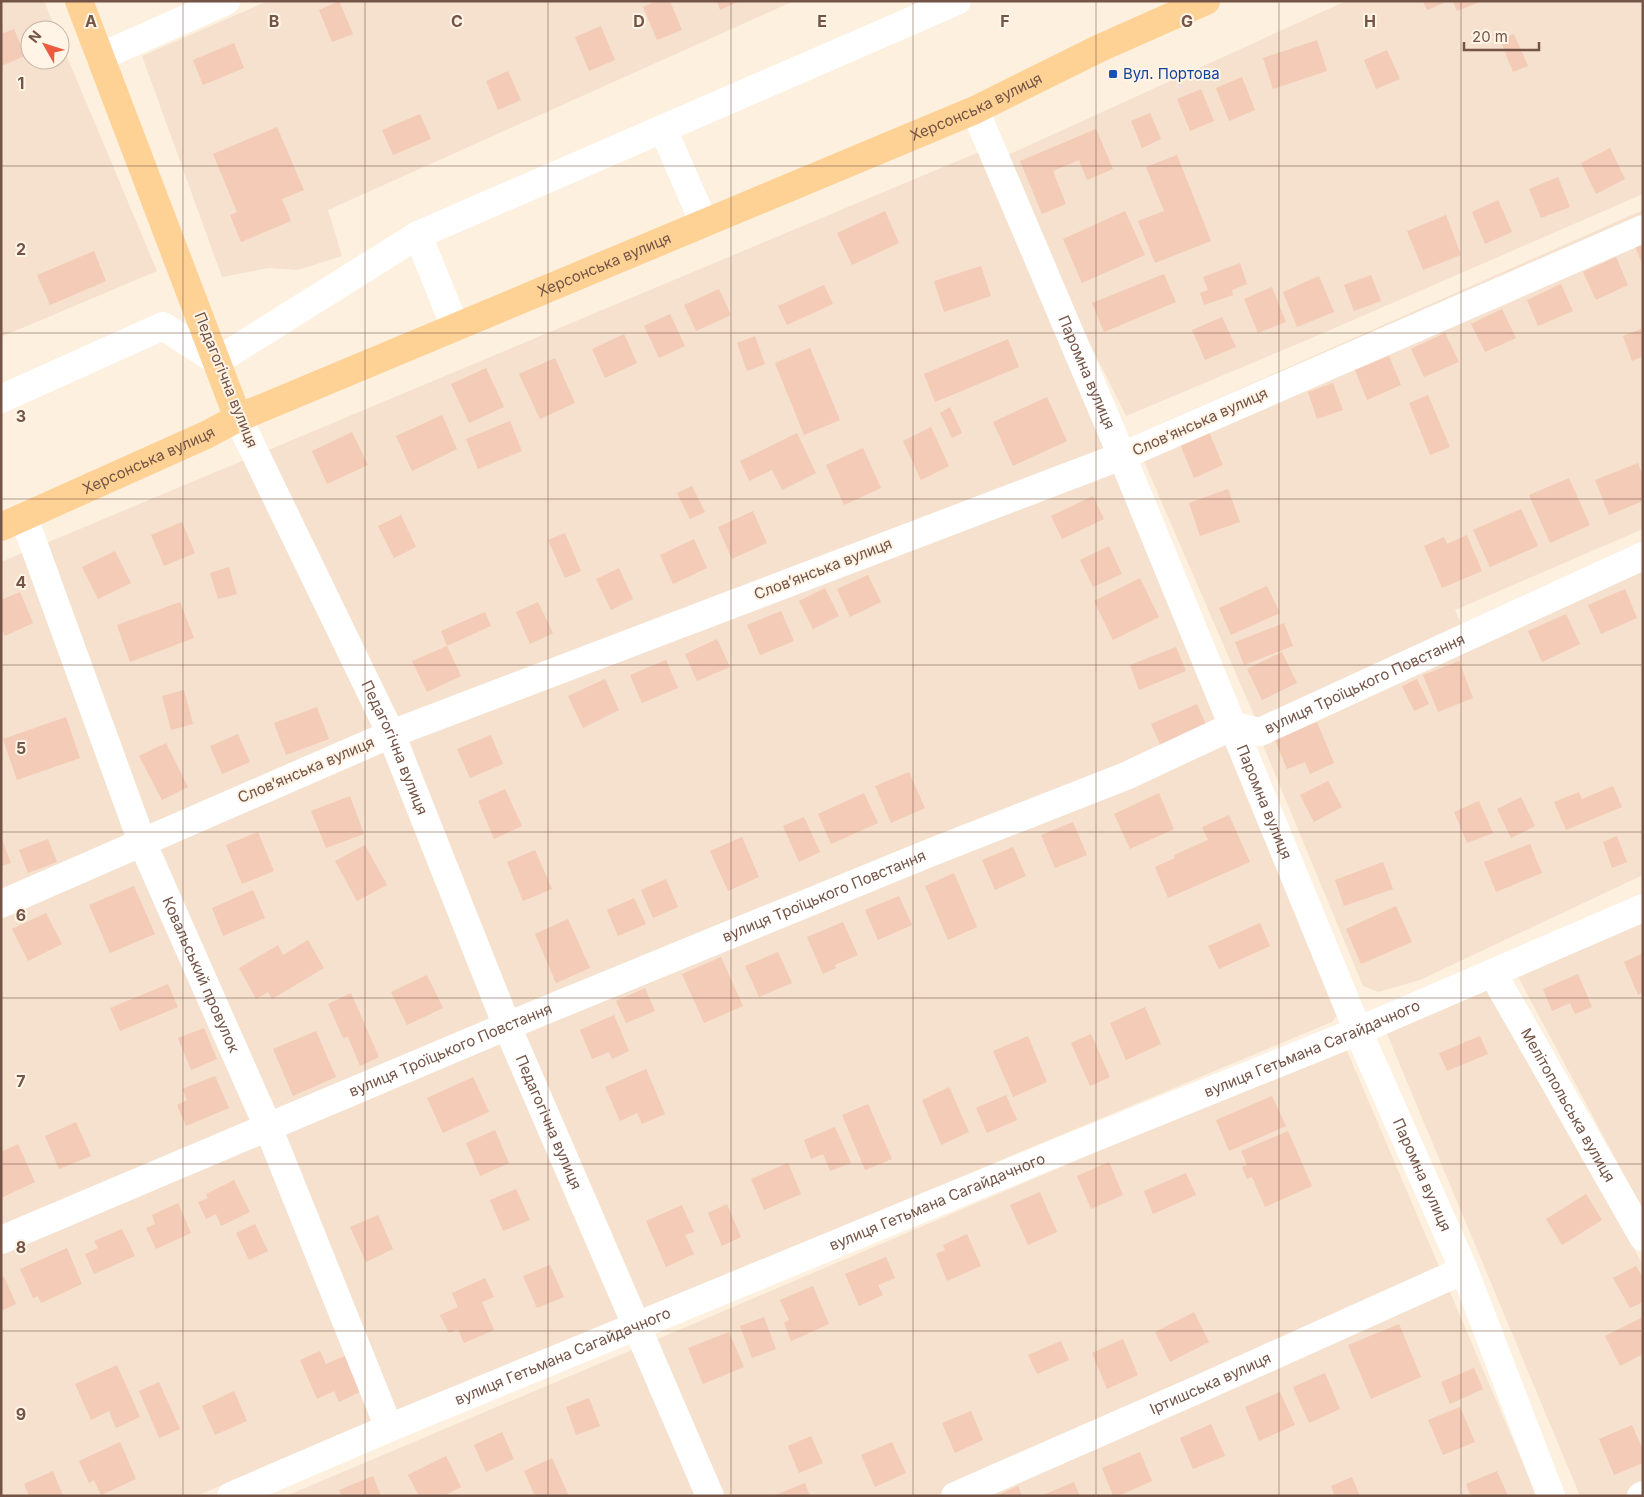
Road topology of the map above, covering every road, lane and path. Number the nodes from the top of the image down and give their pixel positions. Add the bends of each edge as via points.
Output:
1 (79, 1) edge
2 (226, 1) edge
3 (956, 1) edge
4 (1194, 4) edge
5 (100, 57) junction
6 (975, 110) junction
7 (663, 129) junction
8 (704, 223) junction
9 (1643, 229) edge
10 (418, 235) junction
11 (455, 327) junction
12 (217, 361) junction
13 (1, 399) edge
14 (238, 418) junction
15 (1122, 456) junction
16 (12, 523) edge
17 (1643, 556) edge
18 (1233, 726) junction
19 (391, 734) junction
20 (142, 842) junction
21 (1, 904) edge
22 (1643, 908) edge
23 (1493, 974) junction
24 (508, 1026) junction
25 (1358, 1031) junction
26 (268, 1127) junction
27 (1643, 1237) edge
28 (1, 1240) edge
29 (1464, 1270) junction
30 (638, 1327) junction
31 (390, 1428) junction
32 (231, 1496) edge
33 (710, 1496) edge
34 (954, 1496) edge
35 (1551, 1496) edge

1 - 5 main road, Педагогічна вулиця
2 - 5 street
3 - 7 street
4 - 6 main road, Херсонська вулиця
5 - 12 main road, Педагогічна вулиця
6 - 8 main road, Херсонська вулиця
6 - 15 street, Паромна вулиця
7 - 8 street
7 - 10 street
8 - 11 main road, Херсонська вулиця
9 - 15 street, Словʼянська вулиця
10 - 11 street
10 - 12 street
11 - 14 main road, Херсонська вулиця
12 - 13 street via 163,326
12 - 14 main road, Педагогічна вулиця
14 - 16 main road, Херсонська вулиця
14 - 19 street, Педагогічна вулиця
15 - 18 street, Паромна вулиця
15 - 19 street, Словʼянська вулиця
16 - 20 street, Ковальський провулок
17 - 18 street, вулиця Троїцького Повстання via 1260,732
18 - 24 street, вулиця Троїцького Повстання via 1126,776
18 - 25 street, Паромна вулиця
19 - 20 street, Словʼянська вулиця
19 - 24 street, Педагогічна вулиця
20 - 21 street, Словʼянська вулиця
20 - 26 street, Ковальський провулок
22 - 23 street, вулиця Гетьмана Сагайдачного
23 - 25 street, вулиця Гетьмана Сагайдачного
23 - 27 street, Мелітопольська вулиця
24 - 26 street, вулиця Троїцького Повстання
24 - 30 street, Педагогічна вулиця
25 - 29 street, Паромна вулиця
25 - 30 street, вулиця Гетьмана Сагайдачного
26 - 28 street, вулиця Троїцького Повстання
26 - 31 street, Ковальський провулок
29 - 34 street, Іртишська вулиця
29 - 35 street, Паромна вулиця
30 - 31 street, вулиця Гетьмана Сагайдачного
30 - 33 street, Педагогічна вулиця
31 - 32 street, вулиця Гетьмана Сагайдачного

